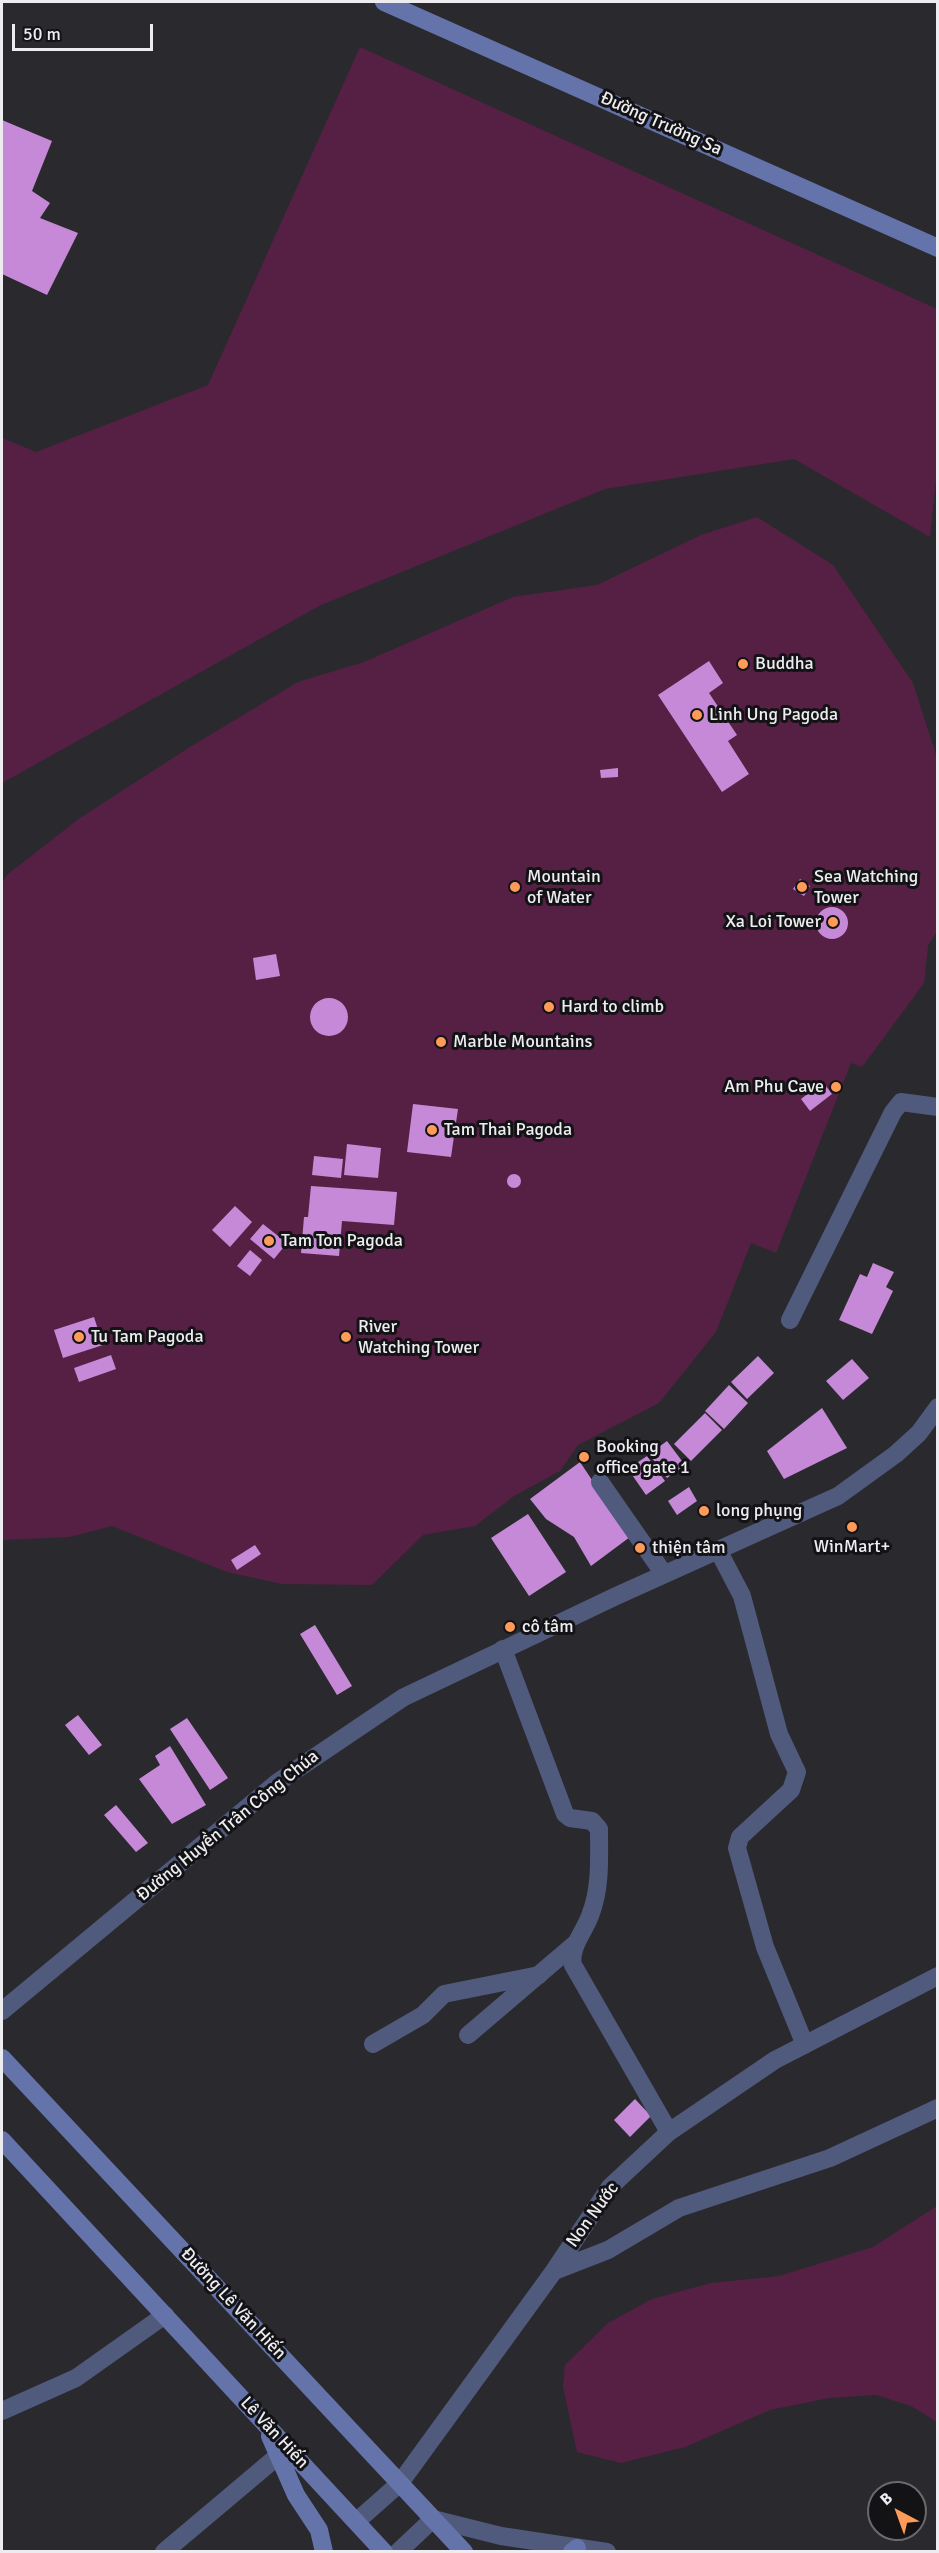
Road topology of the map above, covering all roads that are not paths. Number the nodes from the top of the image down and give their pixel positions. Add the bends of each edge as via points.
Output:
1 (384, 2) edge
2 (938, 248) edge
3 (938, 1107) edge
4 (790, 1320) dead end
5 (938, 1407) edge
6 (600, 1482) dead end
7 (718, 1550) junction
8 (664, 1575) junction
9 (503, 1649) junction
10 (578, 1942) junction
11 (539, 1975) junction
12 (938, 1976) edge
13 (2, 2011) edge
14 (468, 2035) dead end
15 (373, 2044) dead end
16 (805, 2045) junction
17 (2, 2058) edge
18 (938, 2108) edge
19 (669, 2132) junction
20 (2, 2140) edge
21 (554, 2271) junction
22 (165, 2315) junction
23 (2, 2411) edge
24 (265, 2423) junction
25 (279, 2455) junction
26 (400, 2483) junction
27 (433, 2519) junction
28 (357, 2521) junction
29 (574, 2550) edge
30 (164, 2552) edge
31 (324, 2552) edge
32 (384, 2552) edge
33 (398, 2552) edge
34 (464, 2552) edge
35 (607, 2552) edge

1 - 2 main road, Đường Trường Sa
3 - 4 street via 901,1102 892,1112
5 - 7 street, Đường Huyền Trân Công Chúa via 919,1433 896,1454 847,1490
6 - 8 street
7 - 8 street, Đường Huyền Trân Công Chúa
7 - 16 street via 742,1596 779,1734 797,1772 791,1790 740,1837 737,1848 765,1947
8 - 9 street, Đường Huyền Trân Công Chúa
9 - 10 street via 565,1814 592,1821 599,1829 595,1902
9 - 13 street, Đường Huyền Trân Công Chúa via 404,1697 278,1782
10 - 11 street
10 - 19 street via 573,1965
11 - 14 street
11 - 15 street via 444,1994 423,2015
12 - 16 street, Non Nước
16 - 19 street, Non Nước via 775,2060
17 - 26 main road, Đường Lê Văn Hiến
18 - 21 street via 830,2158 679,2208 608,2250
19 - 21 street, Non Nước via 610,2187
20 - 22 main road
21 - 26 street, Non Nước
22 - 23 street via 76,2378
22 - 24 main road, Lê Văn Hiến
24 - 25 main road
24 - 28 main road, Lê Văn Hiến
25 - 30 street
25 - 31 main road via 296,2495 319,2530
26 - 27 main road, Đường Lê Văn Hiến
26 - 28 street, Non Nước
27 - 29 street
27 - 33 street
27 - 34 main road, Đường Lê Văn Hiến
28 - 32 main road, Lê Văn Hiến
29 - 35 street

